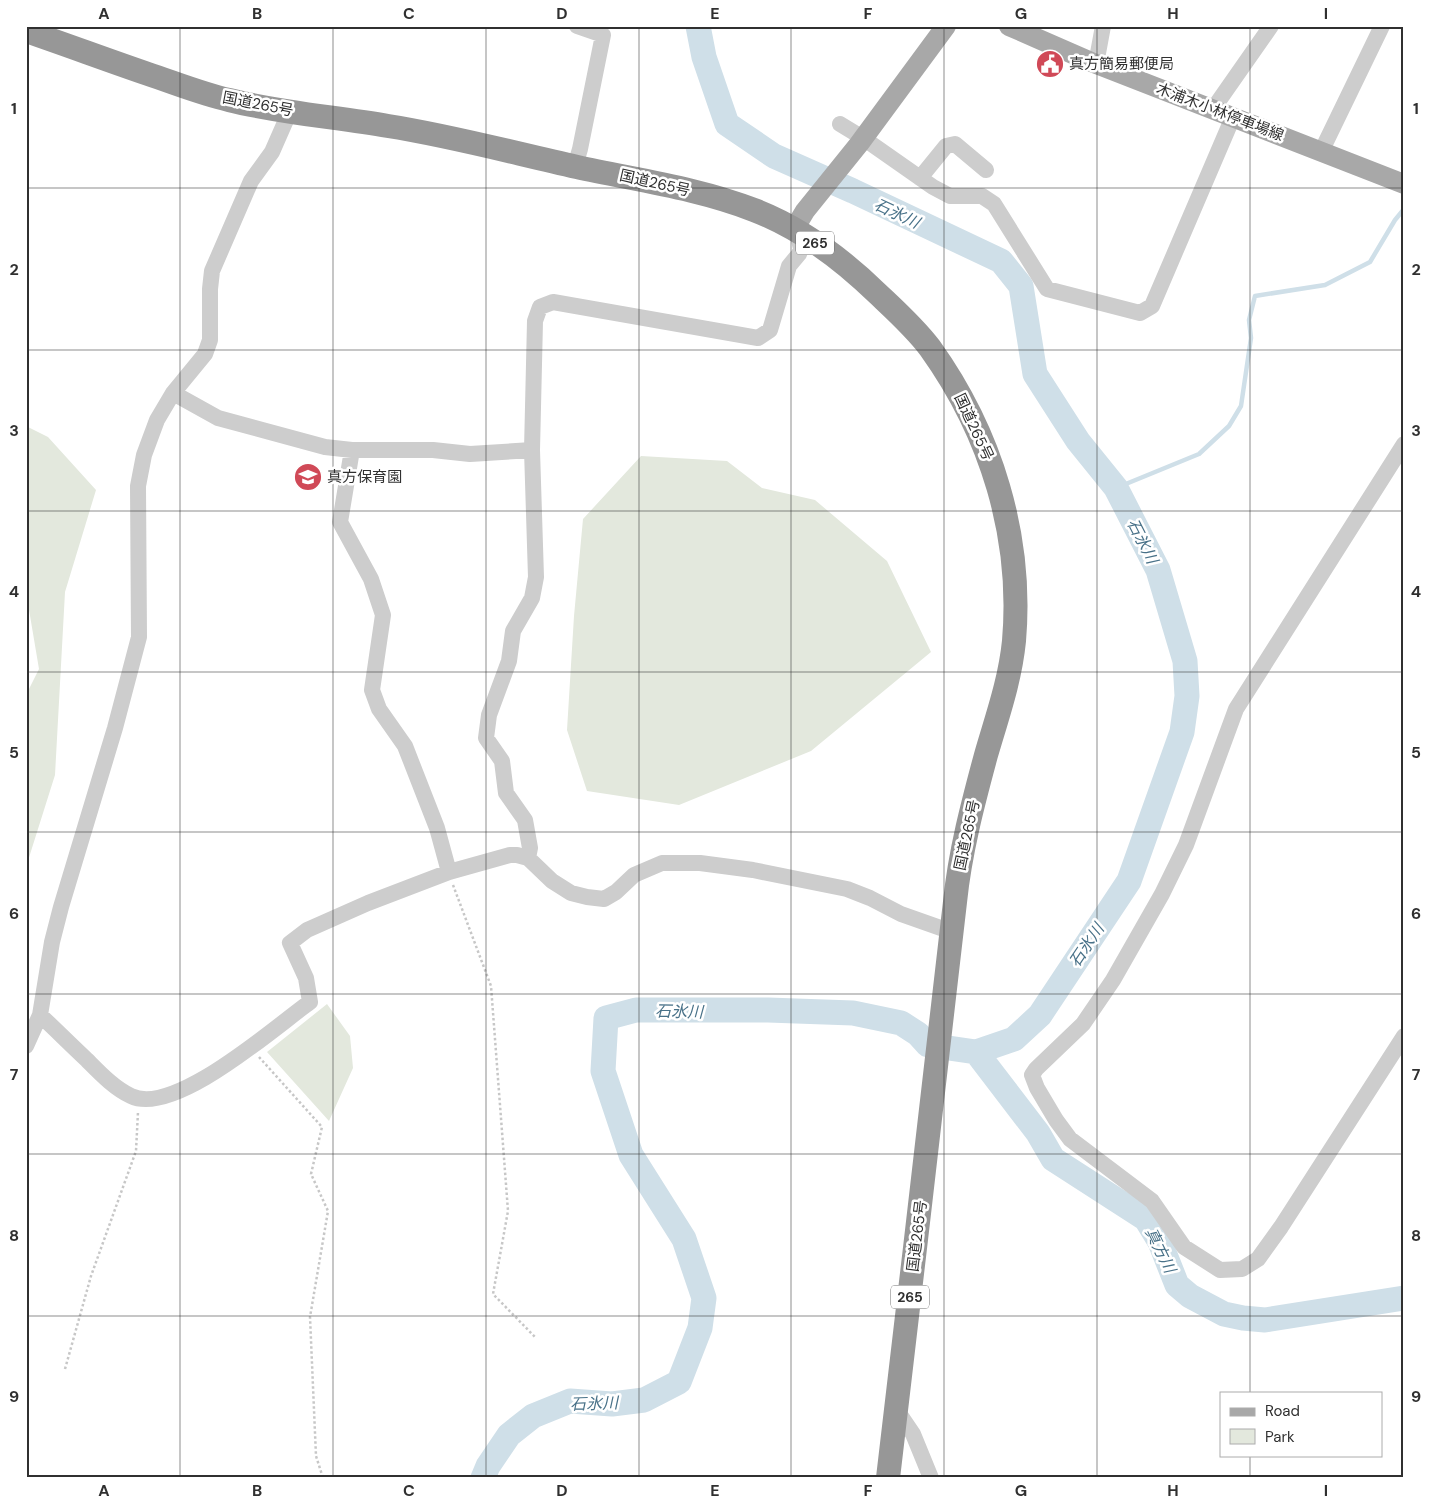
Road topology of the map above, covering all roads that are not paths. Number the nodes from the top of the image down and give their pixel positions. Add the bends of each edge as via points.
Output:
1 (577, 26) edge
2 (946, 26) edge
3 (1009, 26) edge
4 (1103, 26) edge
5 (1270, 26) edge
6 (1382, 26) edge
7 (26, 31) edge
8 (1096, 64) junction
9 (1213, 109) junction
10 (290, 111) junction
11 (1233, 117) junction
12 (840, 124) dead end
13 (861, 141) junction
14 (1321, 152) junction
15 (575, 166) junction
16 (986, 170) dead end
17 (920, 178) junction
18 (1404, 184) edge
19 (801, 220) junction
20 (173, 393) junction
21 (1404, 444) edge
22 (352, 450) junction
23 (532, 450) junction
24 (528, 858) junction
25 (448, 872) junction
26 (952, 932) junction
27 (40, 1015) junction
28 (1404, 1036) edge
29 (26, 1046) edge
30 (896, 1409) junction
31 (888, 1478) edge
32 (932, 1478) edge

1 - 15 street via 603,36
2 - 13 main road
3 - 8 main road, 木浦木小林停車場線
4 - 8 street
5 - 9 street
6 - 14 street
7 - 10 highway, 国道265号 / 265 via 228,100
8 - 9 main road, 木浦木小林停車場線
9 - 11 main road, 木浦木小林停車場線
10 - 15 highway, 国道265号 / 265 via 448,136
10 - 20 street via 272,152 251,182 212,271 210,340 205,354
11 - 14 main road, 木浦木小林停車場線
11 - 17 street via 1152,306 1140,314 1047,289 994,204 982,196 950,196
12 - 13 street
13 - 17 street
13 - 19 main road
14 - 18 main road, 木浦木小林停車場線
15 - 19 highway, 国道265号 / 265
16 - 17 street via 955,144 946,146
19 - 23 street via 801,249 789,266 770,330 758,338 553,302 540,307 535,321
19 - 26 highway, 国道265号 / 265 via 830,253 862,279 928,345 958,392 989,455 1004,505 1013,551 1014,642 1008,684 966,831
20 - 22 street via 218,418 325,447
20 - 27 street via 157,420 144,454 138,486 139,637 52,942
21 - 28 street via 1236,709 1186,845 1113,980 1083,1024 1032,1075 1070,1139 1152,1201 1184,1247 1220,1270 1242,1269 1258,1259 1281,1227
22 - 23 street via 433,450 470,454
22 - 25 street via 340,522 371,579 384,616 372,690 379,709 406,746 437,828
23 - 24 street via 536,577 532,598 513,631 509,661 489,716 486,738 502,761 506,793 525,820 530,848
24 - 25 street via 510,855
24 - 26 street via 552,881 587,898 604,899 634,875 662,863 700,863 847,889 901,914
25 - 27 street via 307,930 290,943 306,978 310,1002 224,1067 169,1096 150,1100 131,1097 106,1078
26 - 30 highway, 国道265号 / 265
27 - 29 street
30 - 31 highway, 国道265号 / 265
30 - 32 street via 914,1434

